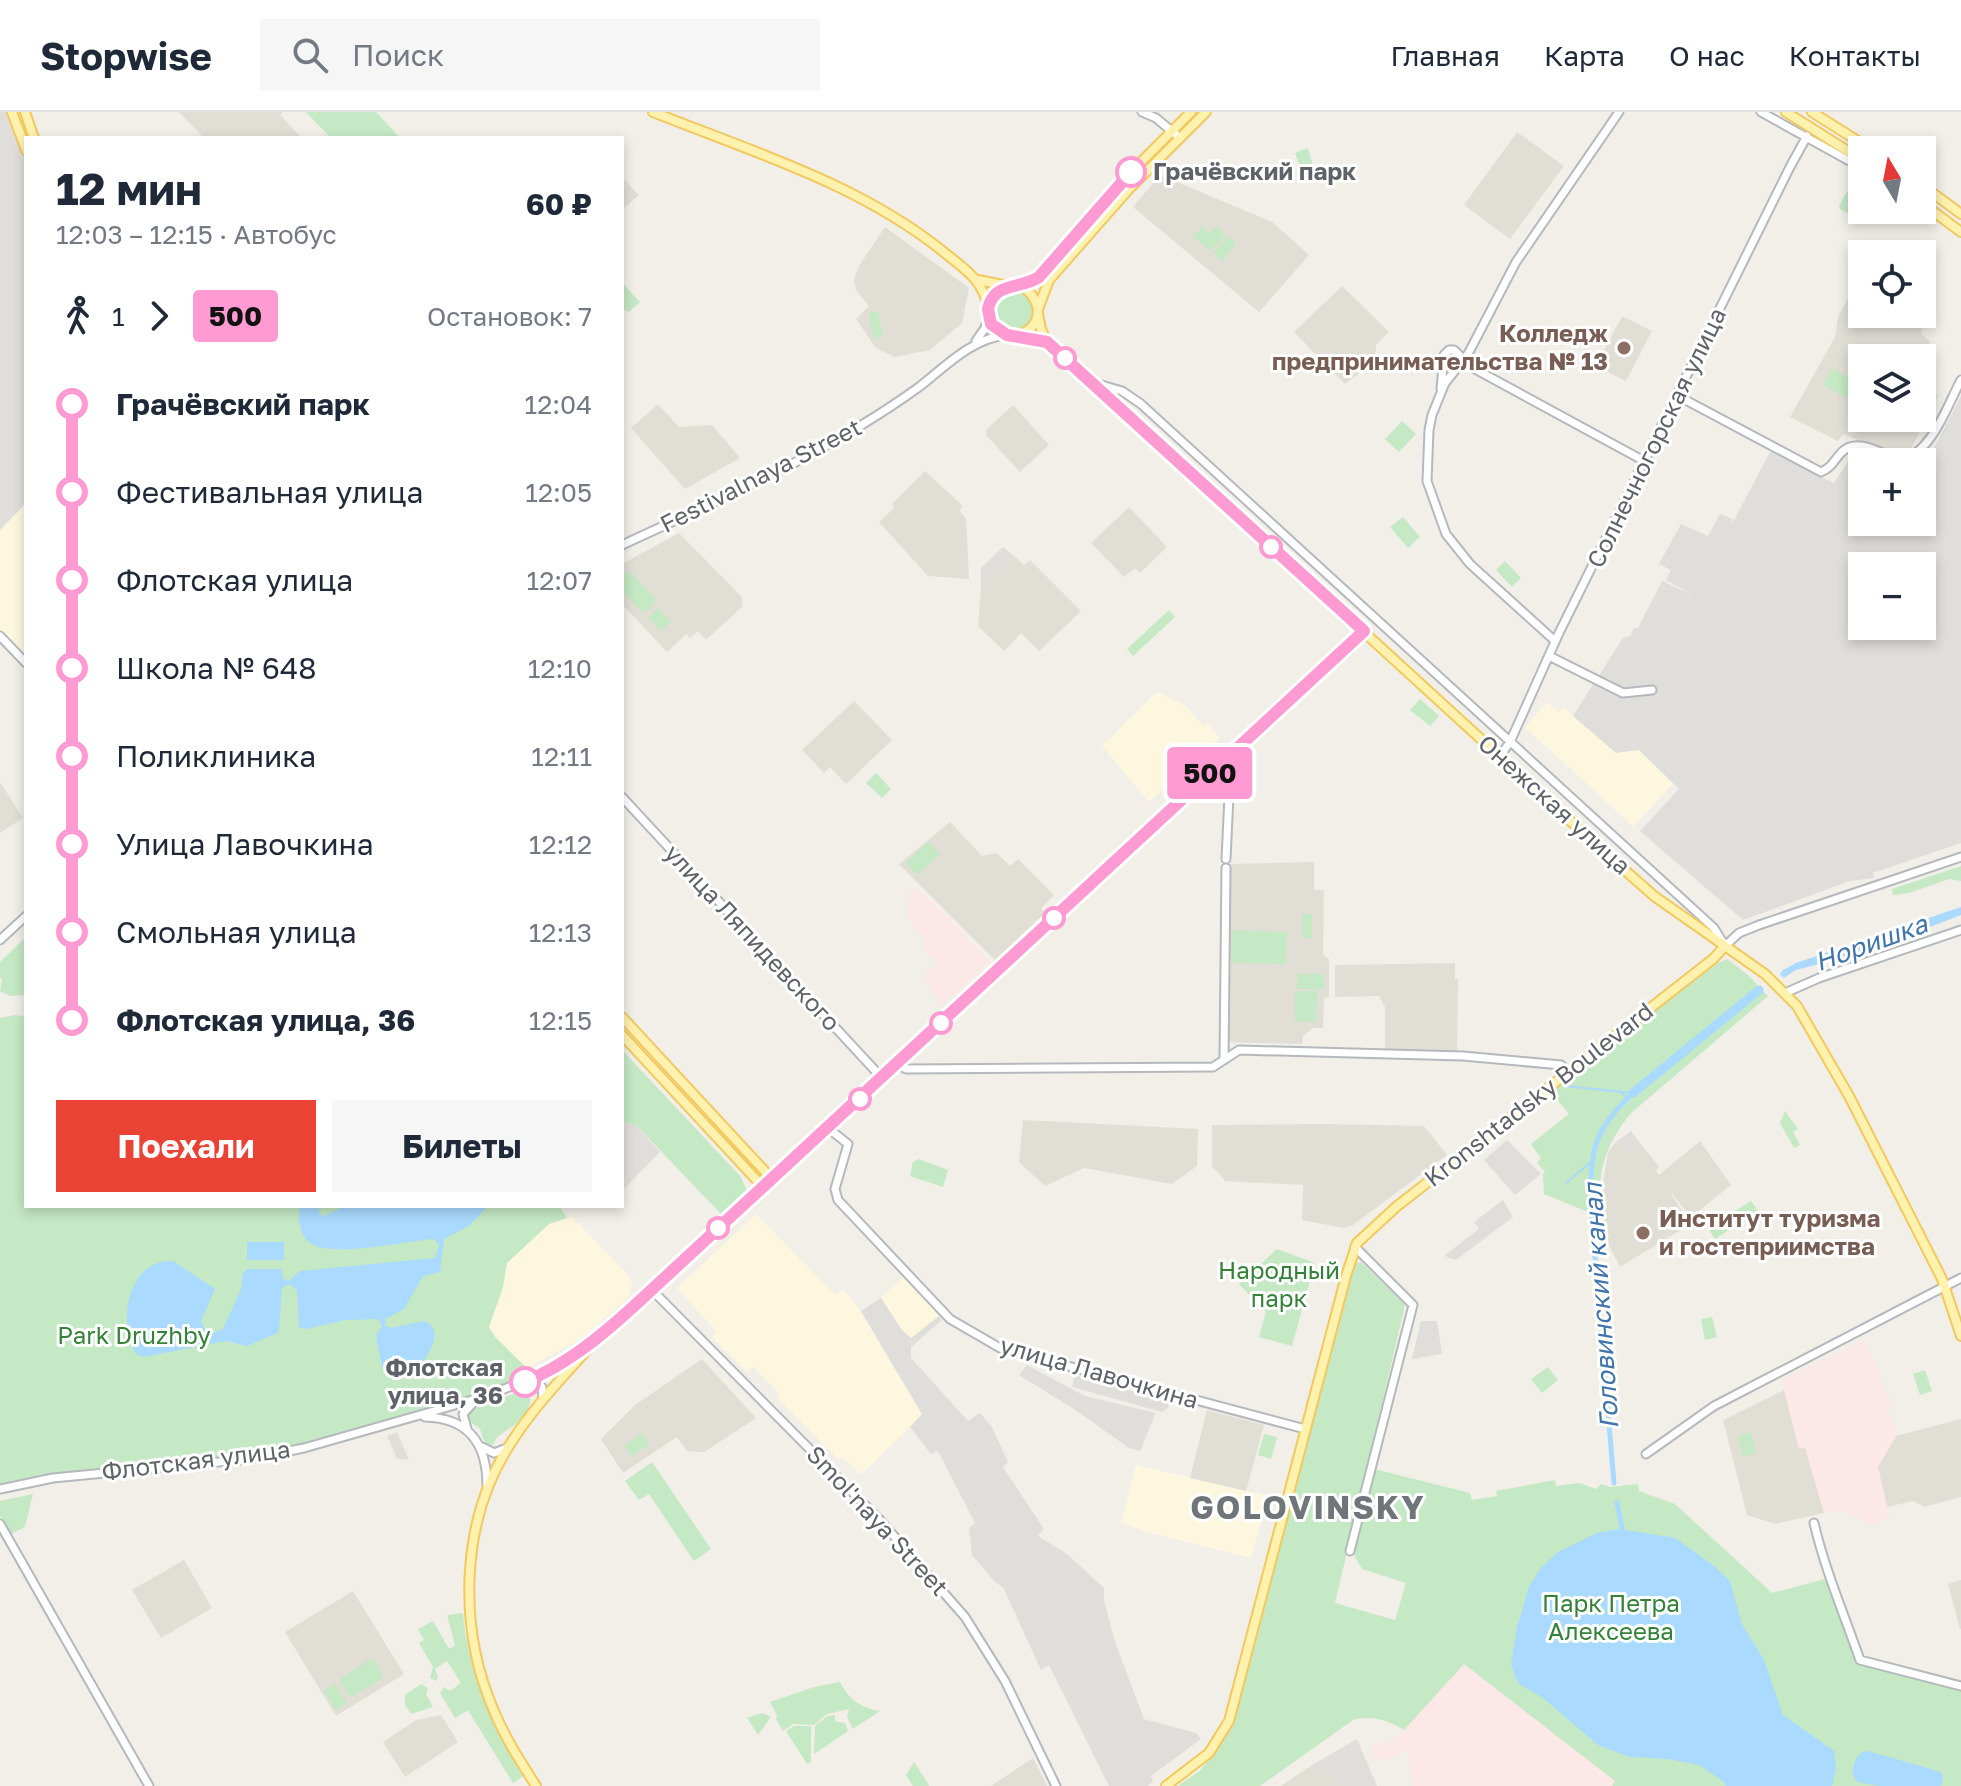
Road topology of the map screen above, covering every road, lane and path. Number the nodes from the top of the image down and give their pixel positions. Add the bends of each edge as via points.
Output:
1 (12, 112) edge
2 (25, 112) edge
3 (653, 112) edge
4 (1142, 112) edge
5 (1206, 112) edge
6 (1619, 112) edge
7 (1761, 112) edge
8 (1786, 112) edge
9 (1812, 112) edge
10 (1189, 114) edge
11 (1171, 131) junction
12 (33, 136) edge
13 (1807, 136) junction
14 (1850, 136) edge
15 (1180, 138) junction
16 (1820, 143) junction
17 (24, 145) edge
18 (1848, 151) edge
19 (1796, 156) junction
20 (1848, 160) edge
21 (1936, 195) edge
22 (1961, 214) edge
23 (1936, 215) edge
24 (1936, 217) edge
25 (1961, 234) edge
26 (976, 279) junction
27 (1012, 286) junction
28 (988, 312) junction
29 (1038, 312) junction
30 (1011, 336) junction
31 (1047, 342) junction
32 (974, 345) junction
33 (1462, 362) junction
34 (1961, 380) edge
35 (1089, 381) junction
36 (1441, 393) junction
37 (1678, 396) junction
38 (1646, 462) junction
39 (624, 544) edge
40 (1364, 631) junction
41 (0, 636) edge
42 (1555, 641) junction
43 (1549, 656) junction
44 (24, 661) edge
45 (1652, 690) dead end
46 (1510, 742) junction
47 (1500, 756) junction
48 (1222, 762) junction
49 (624, 799) edge
50 (1961, 857) edge
51 (24, 918) edge
52 (1714, 928) junction
53 (1961, 930) edge
54 (1739, 933) junction
55 (0, 940) edge
56 (1725, 946) junction
57 (1785, 993) junction
58 (624, 1019) edge
59 (624, 1037) edge
60 (1224, 1060) junction
61 (897, 1064) junction
62 (1568, 1072) junction
63 (882, 1078) junction
64 (701, 1102) junction
65 (692, 1110) junction
66 (828, 1128) junction
67 (772, 1179) junction
68 (763, 1187) junction
69 (1355, 1247) junction
70 (1961, 1278) edge
71 (1945, 1286) junction
72 (652, 1290) junction
73 (1961, 1336) edge
74 (595, 1341) junction
75 (527, 1381) junction
76 (483, 1397) junction
77 (542, 1400) junction
78 (419, 1417) junction
79 (1305, 1429) junction
80 (468, 1431) junction
81 (478, 1443) junction
82 (508, 1447) junction
83 (1646, 1454) dead end
84 (487, 1488) junction
85 (0, 1489) edge
86 (1814, 1523) dead end
87 (0, 1524) edge
88 (1350, 1551) dead end
89 (1961, 1686) edge
90 (534, 1785) edge
91 (149, 1786) edge
92 (1056, 1786) edge
93 (1166, 1786) edge

1 - 17 main road
2 - 12 main road
3 - 26 main road via 870,202 911,226
4 - 11 street
5 - 15 main road
6 - 33 street via 1516,262
7 - 13 street
8 - 18 main road
9 - 14 main road
10 - 11 main road
11 - 15 street
11 - 27 main road via 1039,277
13 - 16 street
13 - 19 street, Солнечногорская улица
15 - 29 main road via 1048,281
16 - 19 street
16 - 20 street
19 - 37 street, Солнечногорская улица
21 - 22 main road
23 - 25 main road
24 - 25 street
26 - 27 main road
26 - 28 main road
27 - 28 main road via 997,292
27 - 29 main road via 1030,292
28 - 30 main road via 994,328
28 - 32 street, Festivalnaya Street
29 - 30 main road via 1031,329
29 - 31 main road, Онежская улица
30 - 31 main road
30 - 32 street, Festivalnaya Street
31 - 35 main road, Онежская улица
32 - 39 street, Festivalnaya Street via 816,452
33 - 36 street
33 - 36 street via 1454,350 1444,355
33 - 38 street
34 - 37 street via 1932,434 1911,458 1900,461 1861,445 1849,446 1821,472
35 - 40 main road, Онежская улица
35 - 46 street via 1122,391 1141,404
36 - 42 street via 1430,420 1426,473 1446,534 1470,564
37 - 38 street, Солнечногорская улица
38 - 42 street, Солнечногорская улица
40 - 47 main road, Онежская улица
40 - 48 main road, Флотская улица
41 - 44 street
42 - 43 street, Солнечногорская улица
43 - 45 street via 1623,693
43 - 46 street, Солнечногорская улица
46 - 47 street, Солнечногорская улица
46 - 52 street
47 - 56 main road, Онежская улица via 1654,896
48 - 60 street via 1230,775
48 - 61 main road, Флотская улица
49 - 63 street, улица Ляпидевского
50 - 54 street
51 - 55 street
52 - 54 street
52 - 56 street
53 - 57 street
54 - 56 street
56 - 57 main road, Онежская улица
56 - 62 main road, Kronshtadsky Boulevard
57 - 71 main road, Онежская улица via 1818,1040
58 - 64 main road
59 - 65 main road
60 - 61 street via 1213,1067 906,1069
60 - 62 street via 1239,1050 1432,1055 1549,1063
61 - 63 main road, Флотская улица
62 - 69 main road, Kronshtadsky Boulevard via 1396,1207
63 - 66 main road, Флотская улица
64 - 65 street via 700,1110
64 - 67 main road
65 - 68 main road
66 - 67 main road, Флотская улица
66 - 79 street, улица Лавочкина via 848,1144 835,1189 838,1200 950,1319 1000,1348
67 - 68 main road, Флотская улица
68 - 72 main road, Флотская улица
69 - 79 main road, Kronshtadsky Boulevard
69 - 88 street via 1413,1305
70 - 71 street
71 - 73 main road, Онежская улица
71 - 83 street via 1714,1406
72 - 74 main road, Флотская улица
72 - 92 street, Smol'naya Street via 879,1519 952,1602 1008,1688
74 - 75 street, Флотская улица
74 - 77 main road
75 - 76 street, Флотская улица
75 - 77 street via 542,1387
76 - 78 street, Флотская улица
76 - 80 street via 464,1409
77 - 82 main road
78 - 80 street via 448,1419
78 - 85 street, Флотская улица via 250,1459 106,1472
79 - 93 main road, Kronshtadsky Boulevard via 1229,1721 1209,1753
80 - 81 street
81 - 82 street via 494,1453
81 - 84 street via 486,1462
82 - 84 main road
84 - 90 main road via 472,1557 473,1643 493,1710
86 - 89 street via 1860,1660
87 - 91 street

